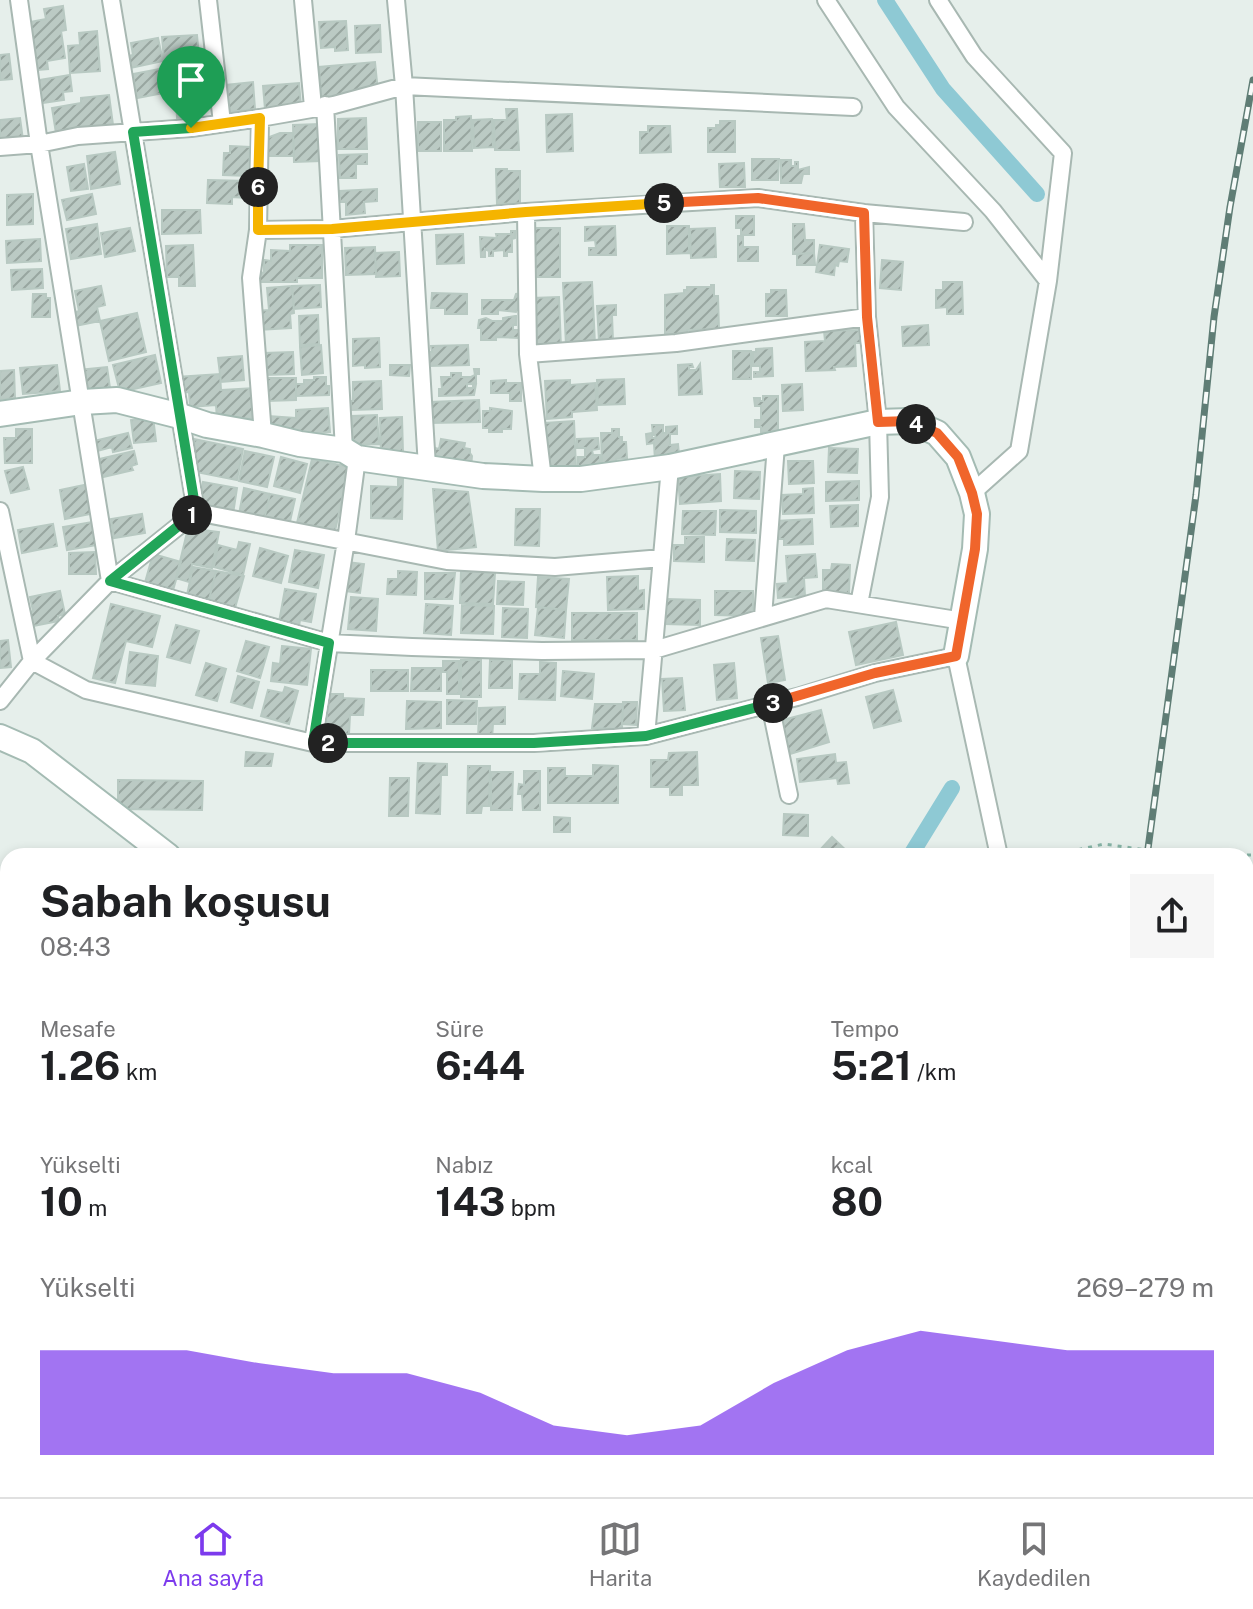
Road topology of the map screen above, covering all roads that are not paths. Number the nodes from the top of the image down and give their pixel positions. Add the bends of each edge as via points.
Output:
1 (19, 0) edge
2 (111, 0) edge
3 (208, 0) edge
4 (303, 0) edge
5 (396, 0) edge
6 (826, 0) edge
7 (938, 0) edge
8 (404, 86) junction
9 (319, 106) junction
10 (853, 107) dead end
11 (260, 118) junction
12 (222, 123) junction
13 (133, 132) junction
14 (39, 144) junction
15 (0, 147) edge
16 (526, 212) junction
17 (864, 213) junction
18 (412, 222) junction
19 (964, 222) dead end
20 (332, 229) junction
21 (258, 230) junction
22 (1048, 281) junction
23 (867, 317) junction
24 (528, 354) junction
25 (82, 402) junction
26 (0, 414) edge
27 (180, 416) junction
28 (878, 422) junction
29 (263, 435) junction
30 (776, 445) junction
31 (350, 454) junction
32 (427, 467) junction
33 (670, 467) junction
34 (543, 479) junction
35 (972, 493) junction
36 (0, 511) edge
37 (196, 512) junction
38 (346, 541) junction
39 (662, 558) junction
40 (110, 581) junction
41 (859, 604) junction
42 (763, 617) junction
43 (963, 621) junction
44 (329, 643) junction
45 (654, 650) junction
46 (956, 656) junction
47 (32, 661) junction
48 (0, 701) edge
49 (770, 704) junction
50 (646, 736) junction
51 (0, 737) edge
52 (313, 743) junction
53 (789, 795) dead end
54 (158, 848) edge
55 (997, 848) edge

1 - 14 street
2 - 13 street
3 - 12 street
4 - 9 street
5 - 8 street
6 - 22 street via 896,107 993,211
7 - 22 street via 974,56 1063,153
8 - 9 street
8 - 10 street
8 - 18 street
9 - 11 street
9 - 20 street
11 - 12 street
11 - 21 street
12 - 13 street
13 - 14 street
13 - 27 street
14 - 15 street
14 - 25 street
16 - 17 street via 758,198
16 - 18 street
16 - 24 street
17 - 19 street
17 - 23 street
18 - 20 street
18 - 32 street
20 - 21 street
20 - 31 street
21 - 29 street via 251,278
22 - 35 street via 1019,451
23 - 24 street via 676,343
23 - 28 street
24 - 34 street
25 - 26 street
25 - 27 street via 117,400
25 - 40 street
27 - 29 street
27 - 37 street
28 - 30 street
28 - 35 street via 910,421 937,433 958,457
28 - 41 street via 880,497
29 - 31 street
30 - 33 street
30 - 42 street
31 - 32 street
31 - 38 street
32 - 34 street
33 - 34 street
33 - 39 street
35 - 43 street via 975,549
36 - 47 street
37 - 38 street
37 - 40 street
38 - 39 street via 447,561 555,567
38 - 44 street
39 - 45 street
40 - 44 street
40 - 47 street
41 - 42 street via 826,599
41 - 43 street
42 - 45 street
43 - 46 street
44 - 45 street
44 - 52 street
45 - 50 street
46 - 49 street
46 - 55 street
47 - 48 street
47 - 52 street via 86,690
49 - 50 street
49 - 53 street
50 - 52 street via 534,743
51 - 54 street via 32,751

